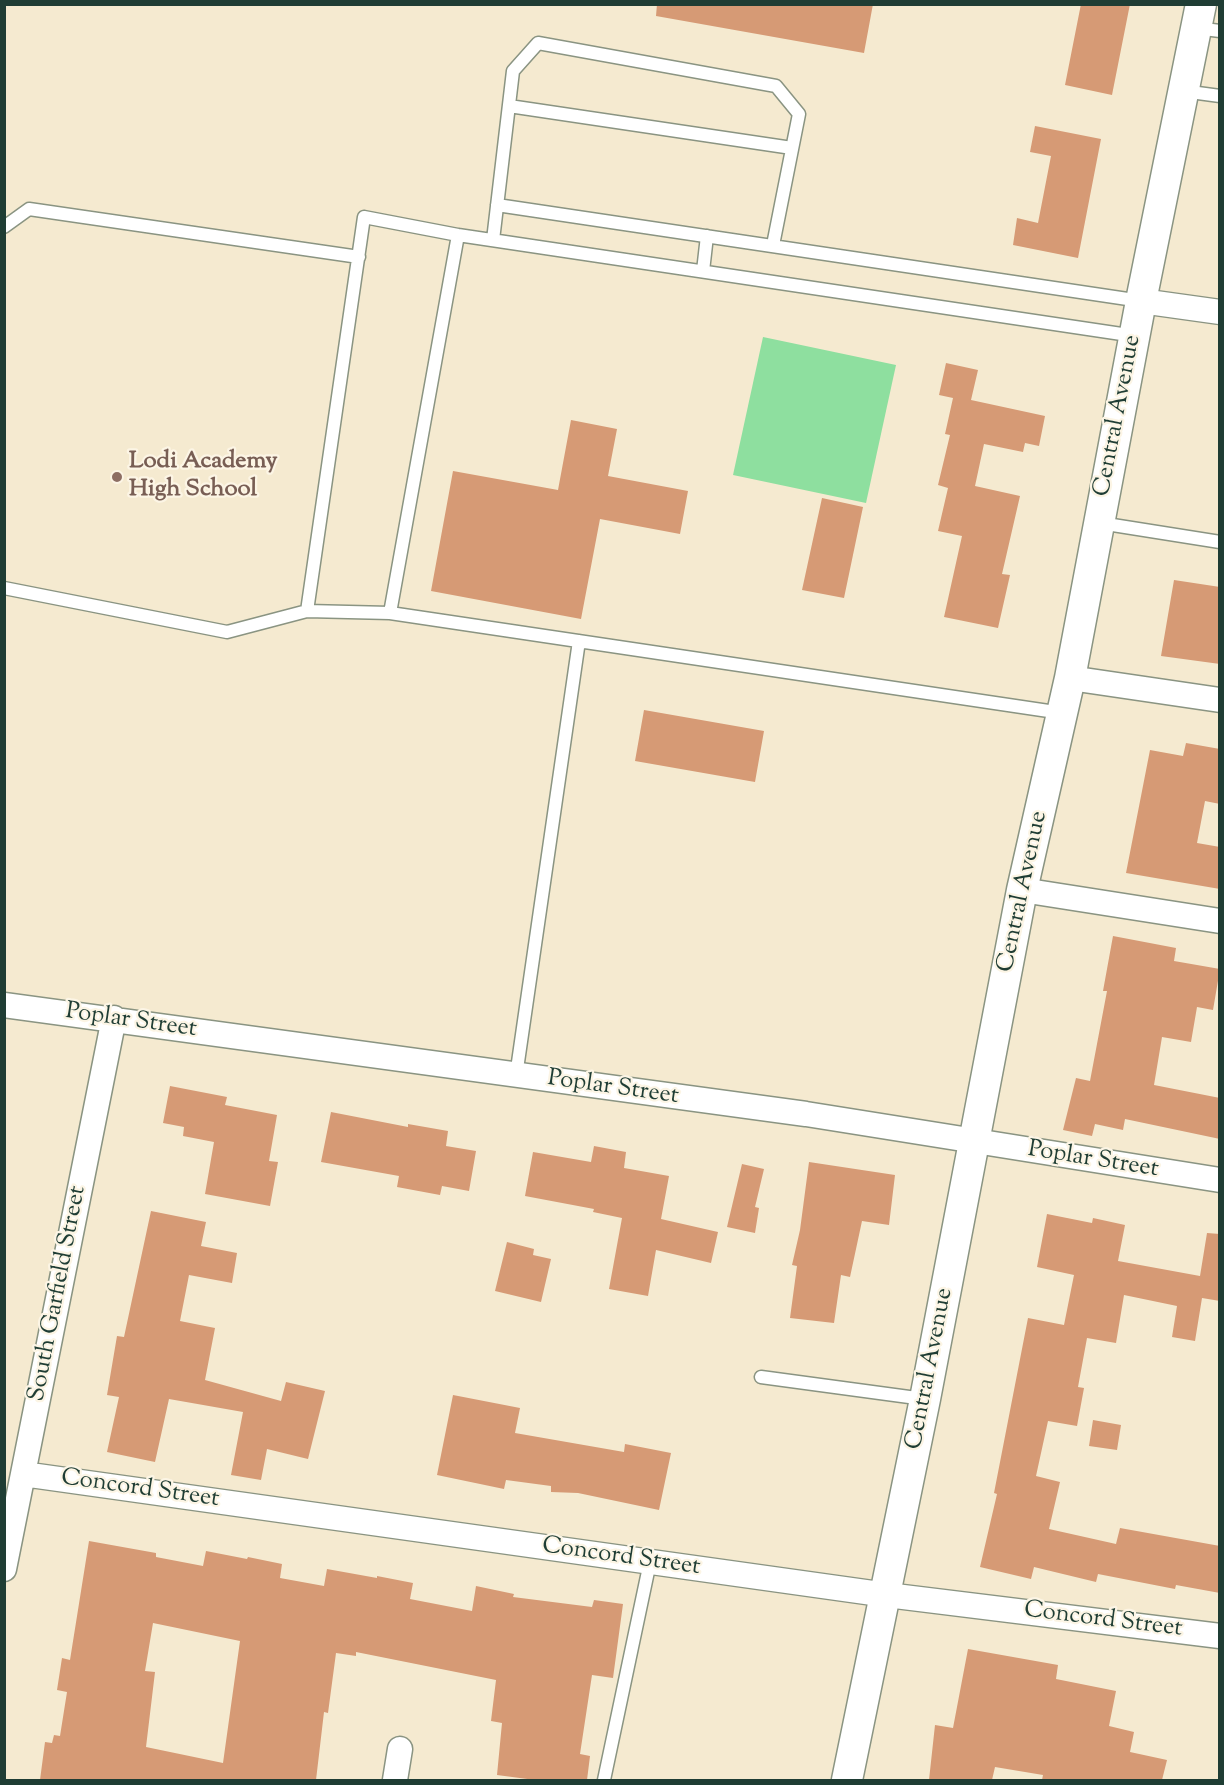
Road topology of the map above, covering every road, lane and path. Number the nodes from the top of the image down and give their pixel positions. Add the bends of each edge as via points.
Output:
1 (1206, 21) edge
2 (1184, 90) junction
3 (1220, 96) edge
4 (509, 106) junction
5 (792, 148) junction
6 (497, 205) junction
7 (4, 227) edge
8 (458, 235) junction
9 (707, 236) junction
10 (493, 240) junction
11 (773, 246) junction
12 (359, 257) junction
13 (703, 271) junction
14 (1141, 301) junction
15 (1220, 312) edge
16 (1135, 336) junction
17 (1099, 522) junction
18 (1220, 542) edge
19 (4, 588) edge
20 (307, 611) junction
21 (390, 613) junction
22 (579, 640) junction
23 (1070, 678) junction
24 (1220, 700) edge
25 (1062, 713) junction
26 (1022, 890) junction
27 (1220, 921) edge
28 (4, 1005) edge
29 (114, 1018) junction
30 (516, 1076) junction
31 (976, 1143) junction
32 (1220, 1180) edge
33 (761, 1377) dead end
34 (925, 1399) junction
35 (23, 1474) junction
36 (650, 1562) junction
37 (4, 1569) edge
38 (887, 1595) junction
39 (1220, 1636) edge
40 (400, 1749) dead end
41 (395, 1780) edge
42 (604, 1780) edge
43 (847, 1780) edge

1 - 2 street, Central Avenue
2 - 3 lane
2 - 14 street, Central Avenue
4 - 5 lane
4 - 5 lane via 513,71 538,43 776,86 799,114
4 - 6 lane
5 - 11 lane
6 - 9 lane
6 - 10 lane
7 - 12 lane via 30,209
8 - 10 lane
8 - 12 lane via 364,217
8 - 21 lane
9 - 11 lane
9 - 13 lane
10 - 13 lane
11 - 14 lane
12 - 20 lane
13 - 16 lane
14 - 15 street
14 - 16 street, Central Avenue
16 - 17 street, Central Avenue
17 - 18 lane
17 - 23 street, Central Avenue
19 - 20 lane via 227,632
20 - 21 lane
21 - 22 lane
22 - 25 lane
22 - 30 lane
23 - 24 street
23 - 25 street, Central Avenue
25 - 26 street, Central Avenue
26 - 27 street
26 - 31 street, Central Avenue
28 - 29 street, Poplar Street
29 - 30 street, Poplar Street
29 - 35 street, South Garfield Street
30 - 31 street, Poplar Street via 806,1114
31 - 32 street, Poplar Street
31 - 34 street, Central Avenue
33 - 34 lane
34 - 38 street, Central Avenue
35 - 36 street, Concord Street
35 - 37 street, South Garfield Street
36 - 38 street, Concord Street
36 - 42 lane
38 - 39 street, Concord Street
38 - 43 street, Central Avenue
40 - 41 street

